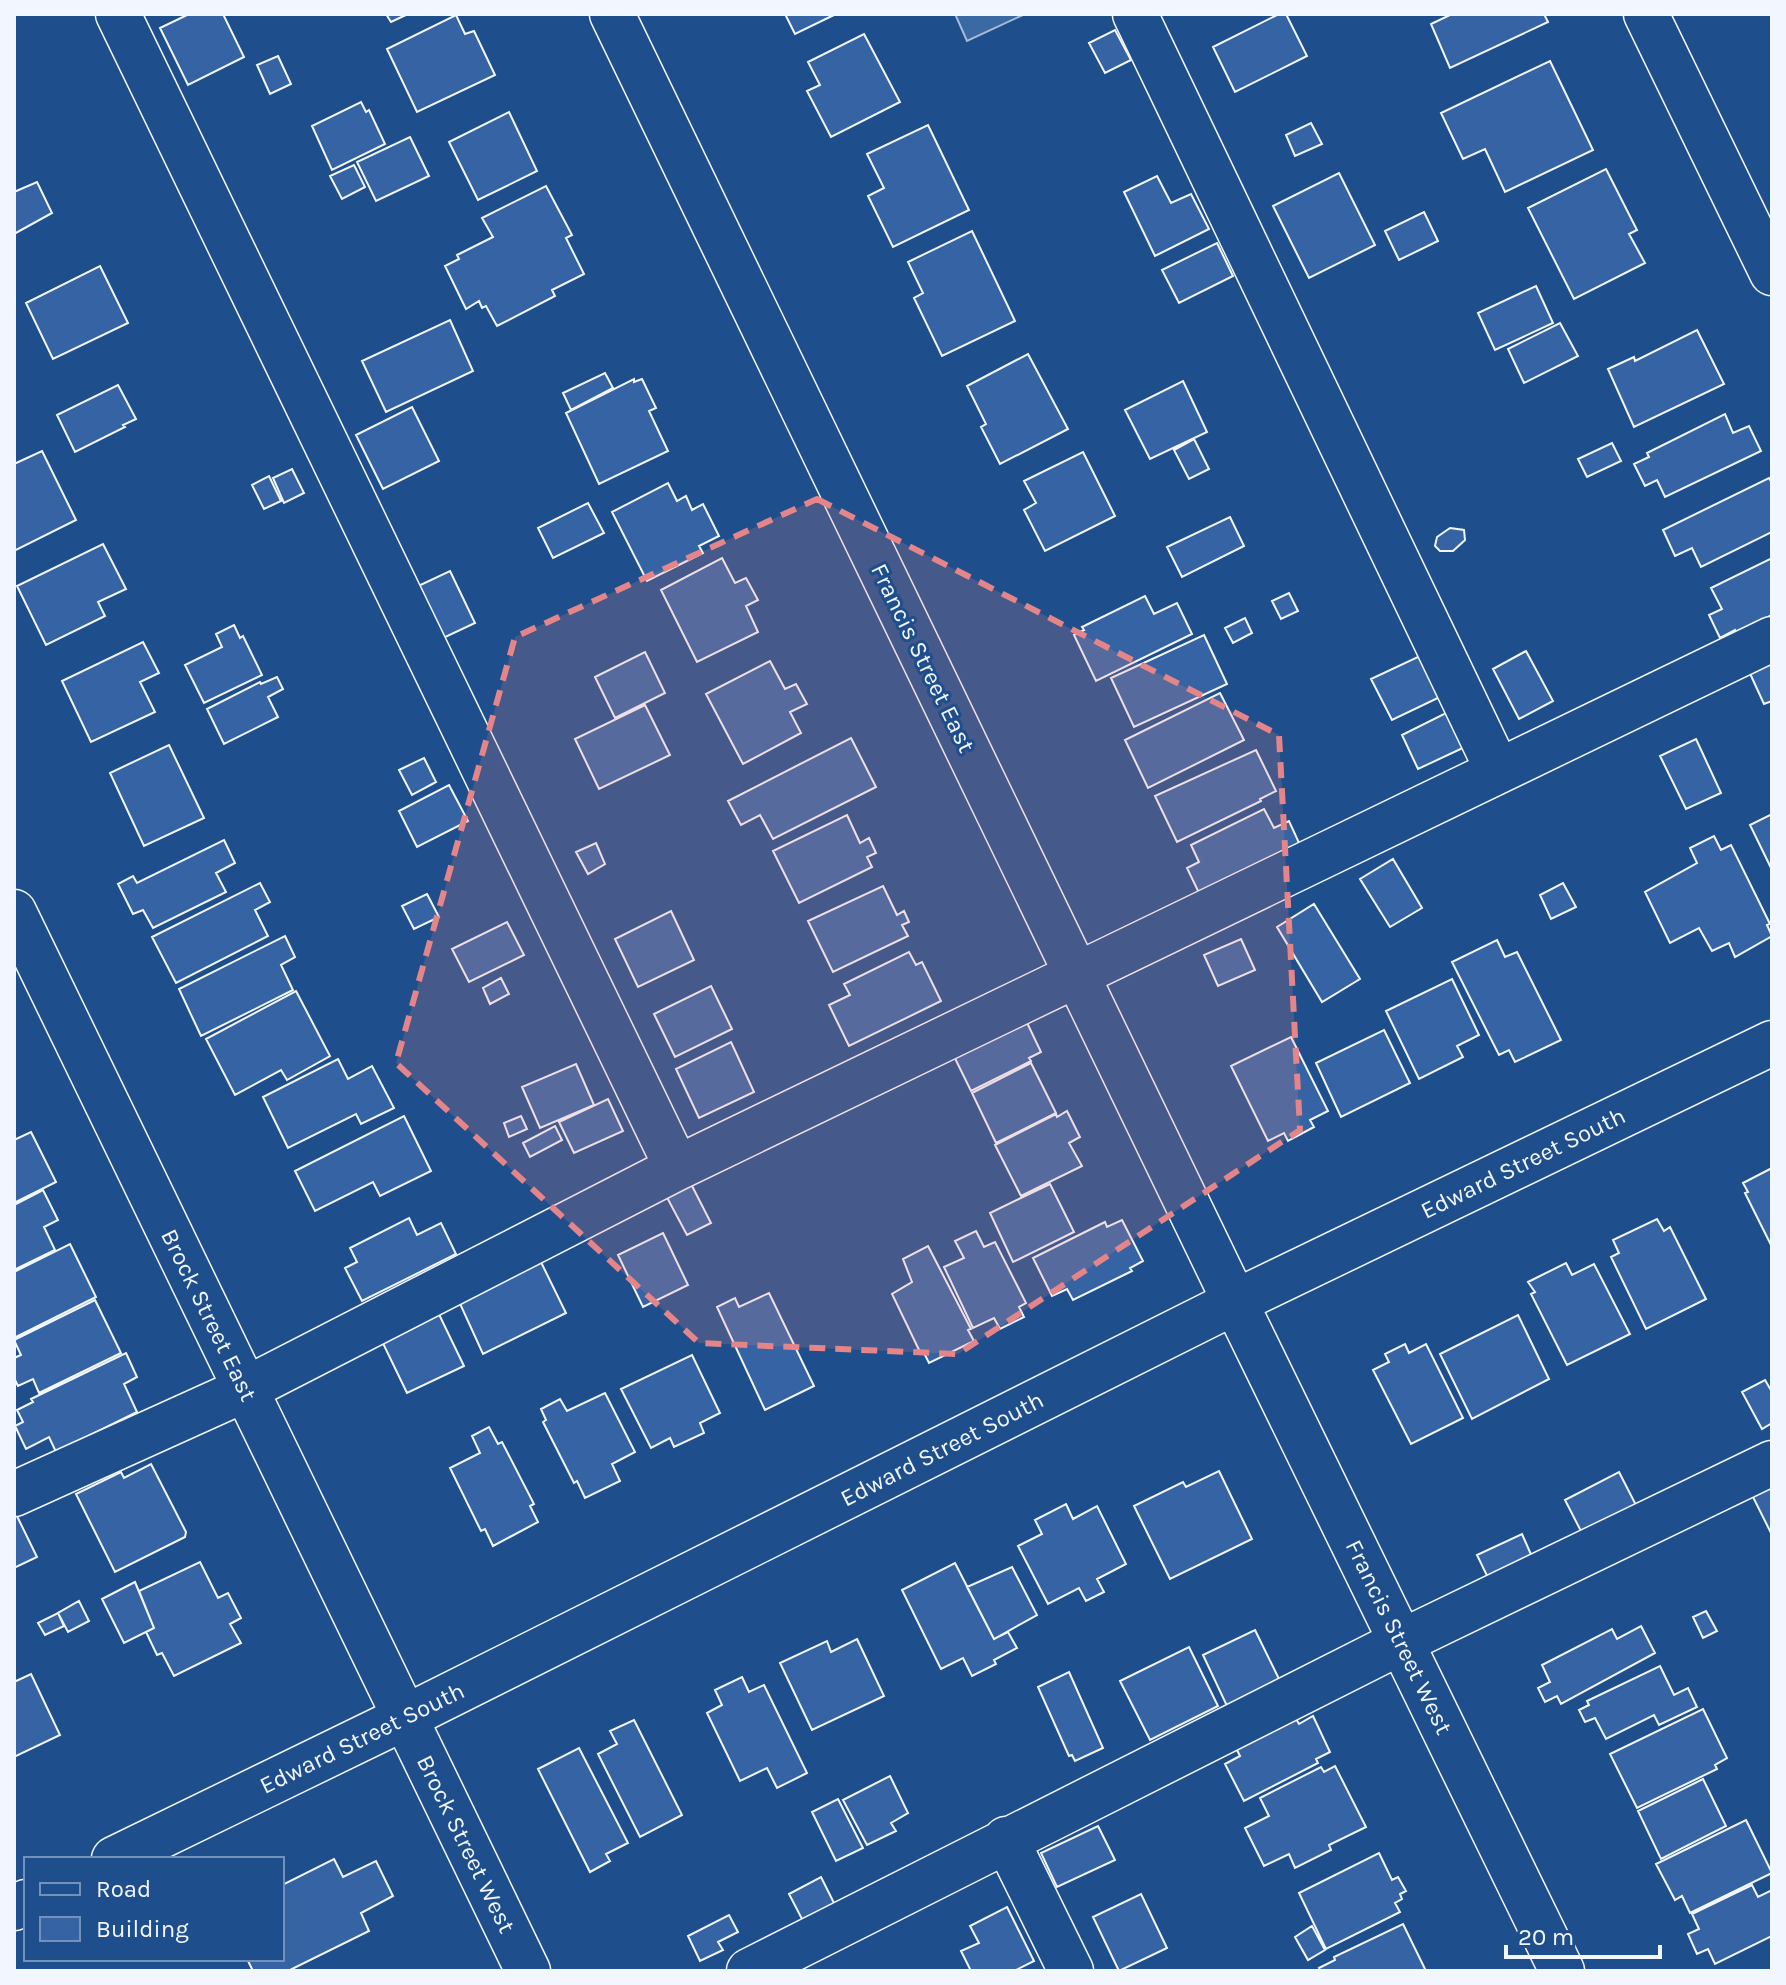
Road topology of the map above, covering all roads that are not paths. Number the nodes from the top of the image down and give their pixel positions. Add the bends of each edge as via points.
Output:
1 (118, 14) edge
2 (612, 14) edge
3 (1135, 14) edge
4 (1646, 14) edge
5 (1772, 273) edge
6 (1772, 639) edge
7 (1498, 771) junction
8 (14, 912) edge
9 (1076, 975) junction
10 (1772, 1043) edge
11 (677, 1168) junction
12 (1235, 1302) junction
13 (244, 1390) junction
14 (1772, 1463) edge
15 (14, 1494) edge
16 (1401, 1642) junction
17 (404, 1718) junction
18 (1006, 1839) junction
19 (118, 1857) edge
20 (528, 1971) edge
21 (749, 1971) edge
22 (1071, 1971) edge
23 (1562, 1971) edge

1 - 11 street
2 - 9 street, Francis Street East
3 - 7 street
4 - 5 street
6 - 7 street
7 - 9 street
8 - 13 street, Brock Street East
9 - 11 street
9 - 12 street, Francis Street East
10 - 12 street, Edward Street South
11 - 13 street
12 - 16 street, Francis Street West
12 - 17 street, Edward Street South
13 - 15 street
13 - 17 street, Brock Street East
14 - 16 street
16 - 18 street
16 - 23 street, Francis Street West
17 - 19 street, Edward Street South
17 - 20 street, Brock Street West
18 - 21 street
18 - 22 street

